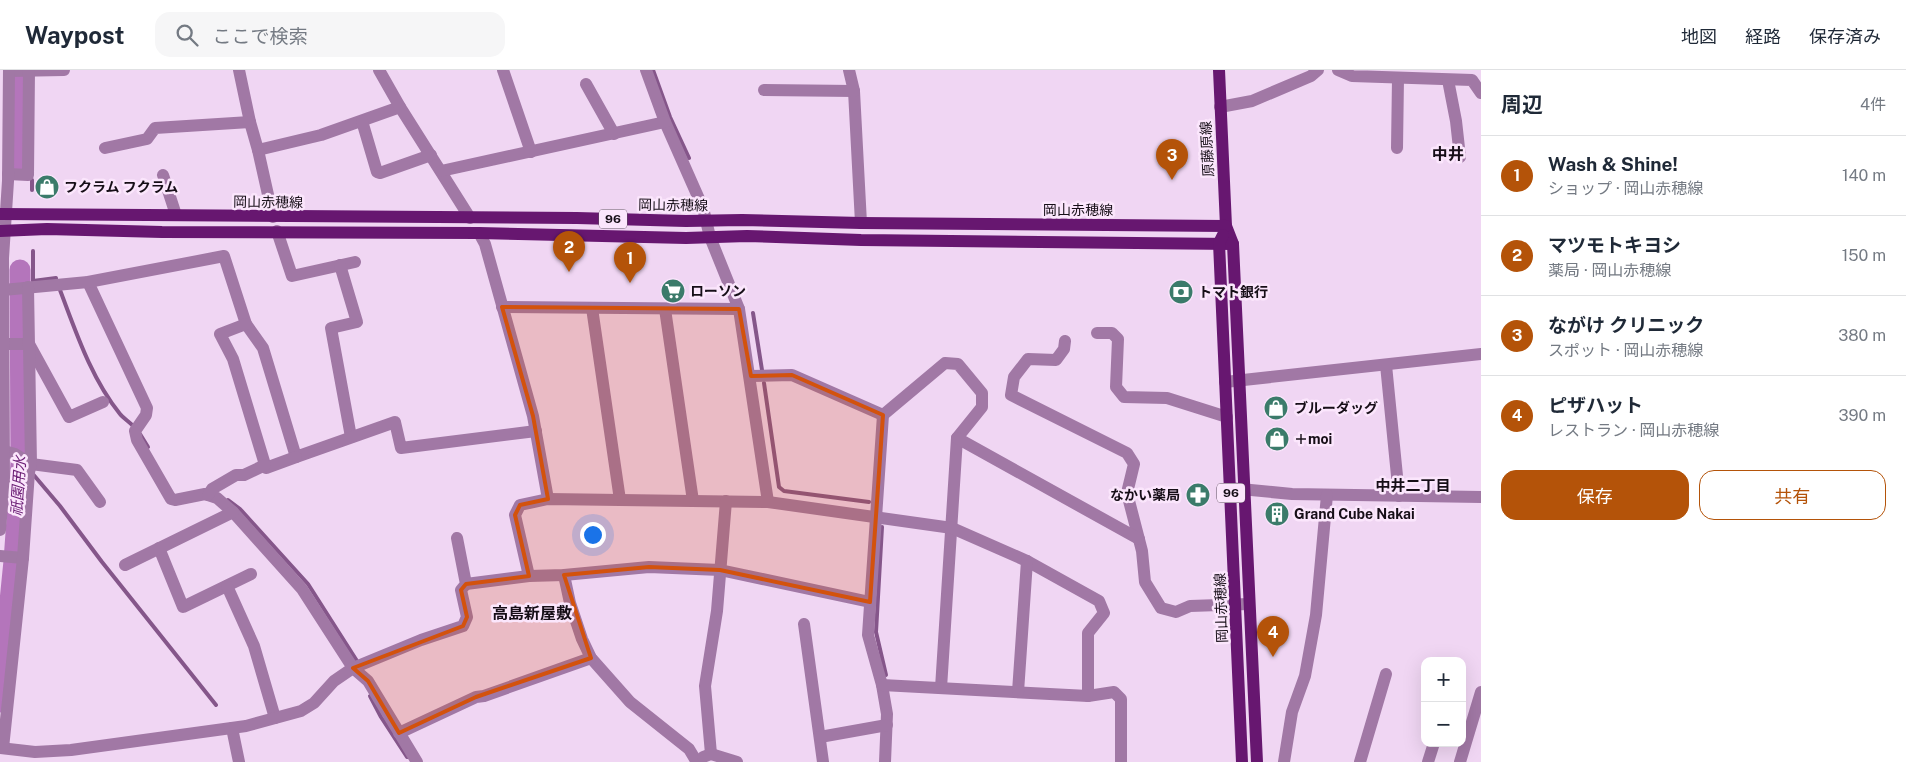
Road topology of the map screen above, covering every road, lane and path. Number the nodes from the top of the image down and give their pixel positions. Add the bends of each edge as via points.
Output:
1 (64, 70) edge
2 (239, 70) edge
3 (379, 70) edge
4 (503, 70) edge
5 (646, 70) edge
6 (849, 70) edge
7 (1219, 70) edge
8 (1318, 70) edge
9 (1338, 70) edge
10 (19, 71) edge
11 (1395, 75) edge
12 (1448, 80) junction
13 (586, 84) dead end
14 (764, 90) dead end
15 (854, 91) junction
16 (1481, 94) edge
17 (400, 107) junction
18 (1220, 107) junction
19 (362, 121) junction
20 (250, 122) junction
21 (666, 122) junction
22 (614, 134) junction
23 (105, 148) dead end
24 (1397, 148) dead end
25 (258, 150) junction
26 (531, 152) junction
27 (431, 155) junction
28 (1460, 157) dead end
29 (442, 171) junction
30 (8, 174) junction
31 (163, 175) dead end
32 (3, 214) edge
33 (176, 215) junction
34 (273, 217) junction
35 (470, 218) junction
36 (706, 221) junction
37 (861, 223) junction
38 (1226, 226) junction
39 (3, 230) edge
40 (277, 231) junction
41 (479, 233) junction
42 (710, 237) junction
43 (1219, 244) junction
44 (1233, 244) junction
45 (355, 262) dead end
46 (340, 265) junction
47 (2, 271) edge
48 (88, 282) junction
49 (17, 289) junction
50 (502, 307) junction
51 (592, 308) junction
52 (665, 309) junction
53 (739, 309) junction
54 (246, 324) junction
55 (1097, 333) dead end
56 (1065, 341) dead end
57 (3, 344) junction
58 (25, 344) junction
59 (1481, 354) edge
60 (1386, 365) junction
61 (751, 376) junction
62 (1225, 382) junction
63 (1239, 382) junction
64 (103, 402) dead end
65 (883, 416) junction
66 (1227, 418) junction
67 (536, 431) junction
68 (2, 435) edge
69 (350, 438) junction
70 (957, 438) junction
71 (10, 453) junction
72 (296, 458) junction
73 (265, 465) junction
74 (29, 466) junction
75 (1237, 488) junction
76 (210, 492) junction
77 (1327, 495) junction
78 (1399, 496) junction
79 (1481, 496) edge
80 (548, 499) junction
81 (620, 500) junction
82 (693, 501) junction
83 (726, 501) junction
84 (100, 502) dead end
85 (768, 502) junction
86 (233, 512) junction
87 (876, 516) junction
88 (952, 528) junction
89 (0, 530) edge
90 (458, 538) dead end
91 (1139, 539) junction
92 (158, 548) junction
93 (13, 557) edge
94 (1027, 561) junction
95 (125, 565) dead end
96 (720, 570) junction
97 (251, 574) dead end
98 (564, 575) junction
99 (529, 576) junction
100 (466, 584) junction
101 (227, 586) junction
102 (870, 602) junction
103 (1235, 604) junction
104 (1250, 604) junction
105 (804, 624) dead end
106 (591, 658) junction
107 (353, 668) junction
108 (1386, 674) dead end
109 (882, 685) junction
110 (941, 688) junction
111 (1018, 692) junction
112 (1481, 692) edge
113 (1088, 696) junction
114 (275, 718) junction
115 (887, 725) junction
116 (232, 728) junction
117 (399, 734) junction
118 (820, 737) junction
119 (1433, 747) edge
120 (1, 748) edge
121 (711, 754) junction
122 (691, 761) edge
123 (239, 762) edge
124 (417, 762) edge
125 (737, 762) edge
126 (824, 762) edge
127 (885, 762) edge
128 (1121, 762) edge
129 (1242, 762) edge
130 (1257, 762) edge
131 (1284, 762) edge
132 (1360, 762) edge
133 (1428, 762) edge
134 (1460, 762) edge

1 - 10 street
2 - 20 street
3 - 17 street
4 - 26 street
5 - 21 street
6 - 15 street
7 - 18 main road, 原藤原線
8 - 18 street via 1252,101
9 - 11 street via 1352,76
10 - 30 street
10 - 30 street via 28,175
11 - 12 street
11 - 24 street
12 - 16 street via 1472,80
12 - 28 street
13 - 22 street
14 - 15 street
15 - 37 street
17 - 19 street
17 - 27 street
18 - 38 main road, 原藤原線
19 - 25 street
19 - 27 street via 377,172
20 - 23 street via 155,128 147,139
20 - 25 street
21 - 22 street
21 - 36 street
22 - 26 street
25 - 34 street
26 - 29 street
27 - 29 street
29 - 35 street
30 - 32 street
31 - 33 street
32 - 33 main road, 岡山赤穂線 / 96
32 - 39 street
33 - 34 main road, 岡山赤穂線 / 96
34 - 35 main road, 岡山赤穂線 / 96
35 - 36 main road, 岡山赤穂線 / 96
36 - 37 main road, 岡山赤穂線 / 96
36 - 42 street
37 - 38 main road, 岡山赤穂線 / 96
38 - 43 main road, 岡山赤穂線 / 96
38 - 44 main road, 岡山赤穂線 / 96
39 - 40 main road, 岡山赤穂線 / 96
39 - 47 street
40 - 41 main road, 岡山赤穂線 / 96
40 - 46 street via 292,276
41 - 42 main road, 岡山赤穂線 / 96
41 - 50 street
42 - 43 main road, 岡山赤穂線 / 96
42 - 53 street
43 - 44 main road, 岡山赤穂線 / 96
43 - 62 main road, 岡山赤穂線 / 96
44 - 63 main road, 岡山赤穂線 / 96
45 - 46 street
46 - 69 street via 357,322 330,328
47 - 49 street
48 - 49 street
48 - 54 street via 224,256
48 - 76 street via 147,408 136,429 137,440 171,499
49 - 57 street
49 - 58 street
50 - 51 street
50 - 67 street
51 - 52 street
51 - 81 street
52 - 53 street
52 - 82 street
53 - 61 street
54 - 72 street via 263,348
54 - 73 street via 220,334 233,359
55 - 66 street via 1112,333 1118,340 1116,387 1124,397 1167,398
56 - 91 street via 1064,349 1056,360 1028,359 1014,378 1011,395 1128,453 1134,464 1128,493
57 - 58 street
57 - 68 street
58 - 64 street via 69,417
58 - 74 street
59 - 60 street
60 - 63 street
60 - 78 street
61 - 65 street via 792,375
61 - 85 street
62 - 63 street
62 - 66 main road, 岡山赤穂線 / 96
63 - 75 main road, 岡山赤穂線 / 96
65 - 70 street via 945,363 958,364 982,393 982,407
65 - 87 street
66 - 75 main road, 岡山赤穂線 / 96
67 - 69 street via 401,448 394,422
67 - 80 street
68 - 71 street
69 - 72 street
70 - 88 street
70 - 91 street
71 - 74 street
71 - 89 street
72 - 73 street via 266,468
73 - 76 street via 244,476 236,475
74 - 84 street via 77,470
74 - 93 street
75 - 77 street
75 - 103 main road, 岡山赤穂線 / 96
75 - 104 main road, 岡山赤穂線 / 96
76 - 86 street
77 - 78 street
77 - 131 street via 1316,615 1305,676 1292,712
78 - 79 street
80 - 81 street
80 - 99 street via 520,505 515,515
81 - 82 street
82 - 83 street
83 - 85 street
83 - 96 street
85 - 87 street
86 - 92 street
86 - 107 street via 302,589
87 - 88 street
87 - 102 street
88 - 94 street
88 - 110 street
90 - 100 street
91 - 103 street via 1145,582 1161,608 1176,612 1190,606
92 - 95 street
92 - 101 street via 183,606
93 - 120 street
94 - 111 street
94 - 113 street via 1099,601 1102,607 1104,613 1088,633
96 - 98 street via 649,567
96 - 102 street
96 - 121 street via 705,686
97 - 101 street
98 - 99 street
98 - 106 street via 570,603
99 - 100 street
100 - 107 street via 461,590 467,617 462,626
101 - 114 street via 254,646
102 - 109 street via 868,635
103 - 104 street
103 - 129 main road, 岡山赤穂線 / 96
104 - 130 main road, 岡山赤穂線 / 96
105 - 118 street
106 - 117 street via 476,697
106 - 122 street via 630,702 688,750
107 - 114 street via 301,711
107 - 117 street via 368,681
108 - 132 street
109 - 110 street
109 - 115 street
110 - 111 street
111 - 113 street
112 - 134 street
113 - 128 street via 1114,692 1121,699
114 - 116 street
115 - 118 street
115 - 127 street
116 - 120 street via 71,750 35,752
116 - 123 street
117 - 124 street
118 - 126 street
119 - 133 street
121 - 122 street
121 - 125 street

